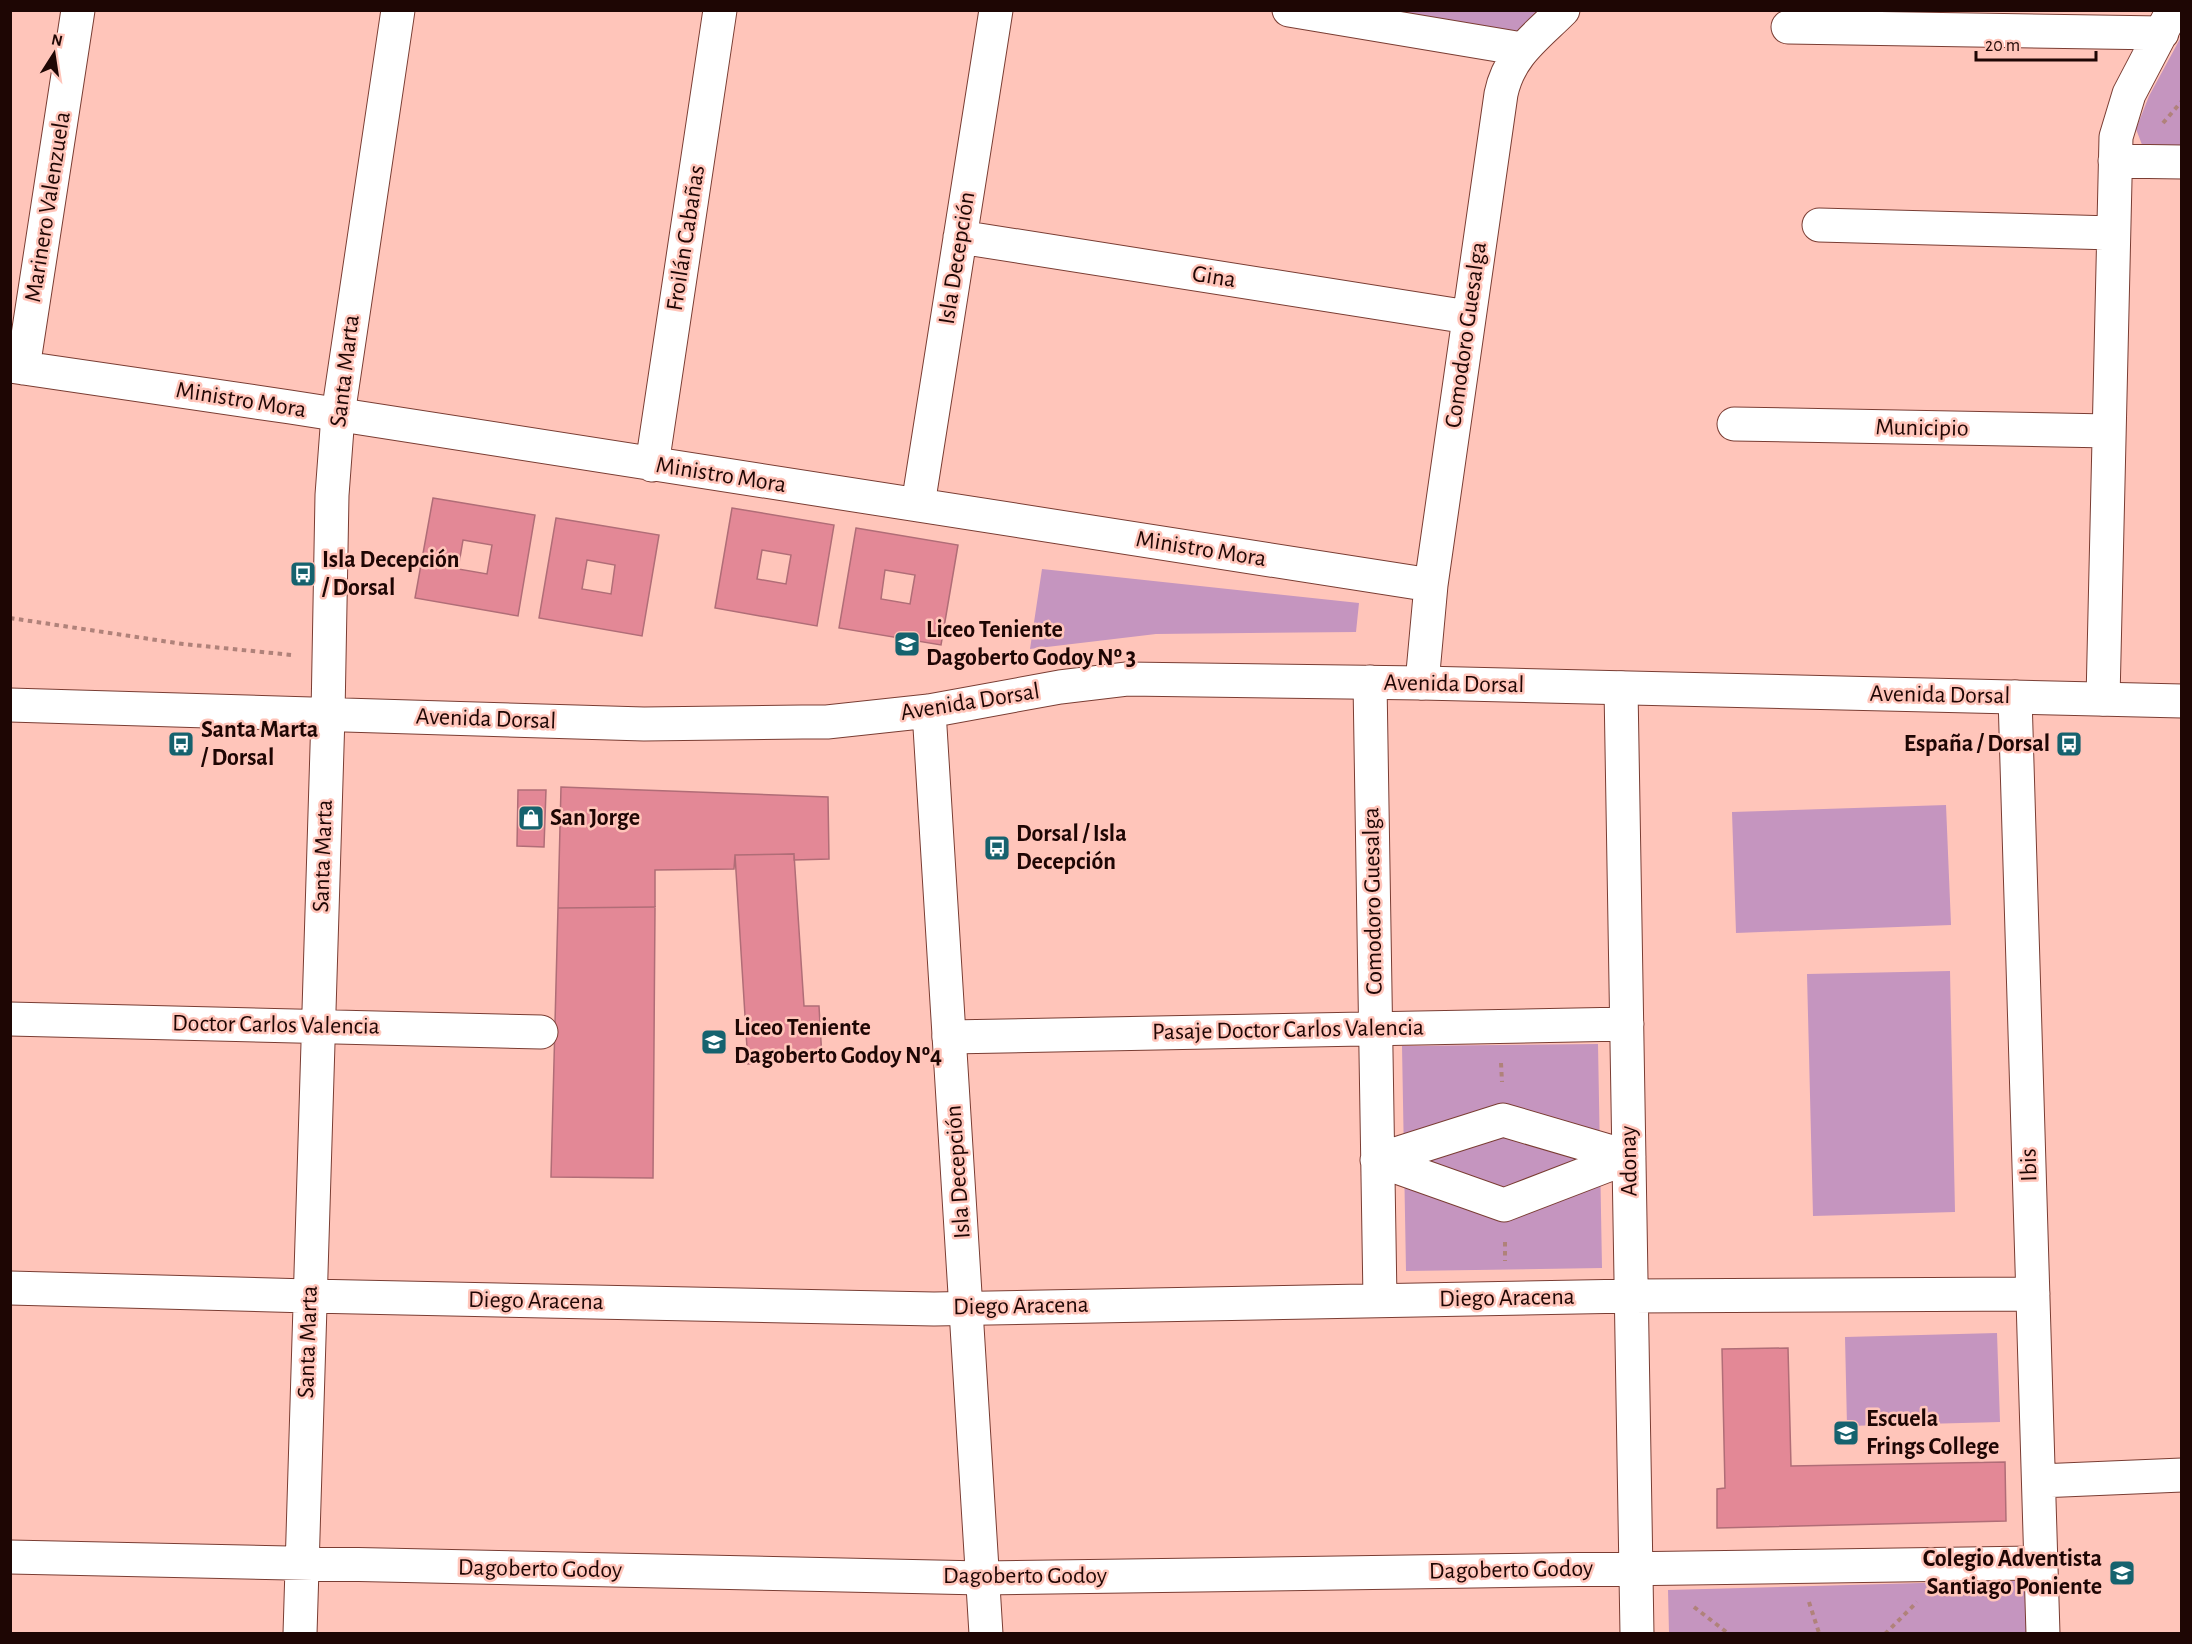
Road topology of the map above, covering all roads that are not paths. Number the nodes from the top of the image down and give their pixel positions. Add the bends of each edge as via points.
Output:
1 (78, 10) edge
2 (398, 10) edge
3 (720, 10) edge
4 (996, 10) edge
5 (1289, 10) edge
6 (1563, 10) edge
7 (2167, 22) edge
8 (1788, 27) dead end
9 (1522, 50) junction
10 (2115, 160) junction
11 (2181, 162) edge
12 (1819, 225) dead end
13 (2113, 232) junction
14 (960, 237) junction
15 (1468, 317) junction
16 (17, 367) edge
17 (338, 415) junction
18 (1734, 424) dead end
19 (2109, 431) junction
20 (652, 465) junction
21 (918, 505) junction
22 (1431, 585) junction
23 (1370, 682) junction
24 (1422, 683) junction
25 (1621, 688) junction
26 (2015, 697) junction
27 (2103, 699) junction
28 (2181, 701) edge
29 (10, 705) edge
30 (929, 711) junction
31 (328, 715) junction
32 (10, 1019) edge
33 (1627, 1024) junction
34 (318, 1026) junction
35 (1375, 1028) junction
36 (541, 1032) dead end
37 (949, 1037) junction
38 (1629, 1157) junction
39 (1377, 1160) junction
40 (10, 1288) edge
41 (2032, 1294) junction
42 (309, 1296) junction
43 (1632, 1296) junction
44 (1380, 1300) junction
45 (966, 1307) junction
46 (2181, 1475) edge
47 (2038, 1480) junction
48 (10, 1557) edge
49 (2040, 1563) junction
50 (302, 1564) junction
51 (1636, 1568) junction
52 (982, 1578) junction
53 (300, 1634) edge
54 (986, 1634) edge
55 (1637, 1634) edge
56 (2043, 1634) edge

1 - 16 street, Marinero Valenzuela
2 - 17 street, Santa Marta
3 - 20 street, Froilán Cabañas
4 - 14 street, Isla Decepción
5 - 9 street
6 - 9 street, Comodoro Guesalga
7 - 8 street
7 - 10 street via 2129,94 2116,137
9 - 15 street, Comodoro Guesalga via 1508,70 1501,94
10 - 11 street
10 - 13 street
12 - 13 street
13 - 19 street
14 - 15 street, Gina
14 - 21 street, Isla Decepción
15 - 22 street, Comodoro Guesalga
16 - 17 street, Ministro Mora
17 - 20 street, Ministro Mora
17 - 31 street, Santa Marta via 332,495
18 - 19 street, Municipio
19 - 27 street
20 - 21 street, Ministro Mora
21 - 22 street, Ministro Mora
22 - 24 street, Comodoro Guesalga
23 - 24 street, Avenida Dorsal
23 - 30 street, Avenida Dorsal via 1127,679
23 - 35 street, Comodoro Guesalga
24 - 25 street, Avenida Dorsal
25 - 26 street, Avenida Dorsal
25 - 33 street, Adonay
26 - 27 street, Avenida Dorsal
26 - 41 street, Ibis
27 - 28 street, Avenida Dorsal
29 - 31 street, Avenida Dorsal
30 - 31 street, Avenida Dorsal via 828,722 644,724
30 - 37 street, Isla Decepción
31 - 34 street, Santa Marta
32 - 34 street, Doctor Carlos Valencia
33 - 35 street, Pasaje Doctor Carlos Valencia
33 - 38 street, Adonay
34 - 36 street, Doctor Carlos Valencia
34 - 42 street, Santa Marta
35 - 37 street, Pasaje Doctor Carlos Valencia
35 - 39 street, Comodoro Guesalga
37 - 45 street, Isla Decepción
38 - 39 street via 1503,1120
38 - 39 street via 1504,1205
38 - 43 street, Adonay
39 - 44 street, Comodoro Guesalga
40 - 42 street, Diego Aracena
41 - 43 street, Diego Aracena
41 - 47 street, Ibis
42 - 45 street, Diego Aracena
42 - 50 street, Santa Marta
43 - 44 street, Diego Aracena
43 - 51 street, Adonay
44 - 45 street, Diego Aracena
45 - 52 street, Isla Decepción
46 - 47 street
47 - 49 street, Ibis
48 - 50 street, Dagoberto Godoy
49 - 51 street, Dagoberto Godoy
49 - 56 street, Ibis
50 - 52 street, Dagoberto Godoy
50 - 53 street, Santa Marta
51 - 52 street, Dagoberto Godoy
51 - 55 street, Adonay
52 - 54 street, Isla Decepción

